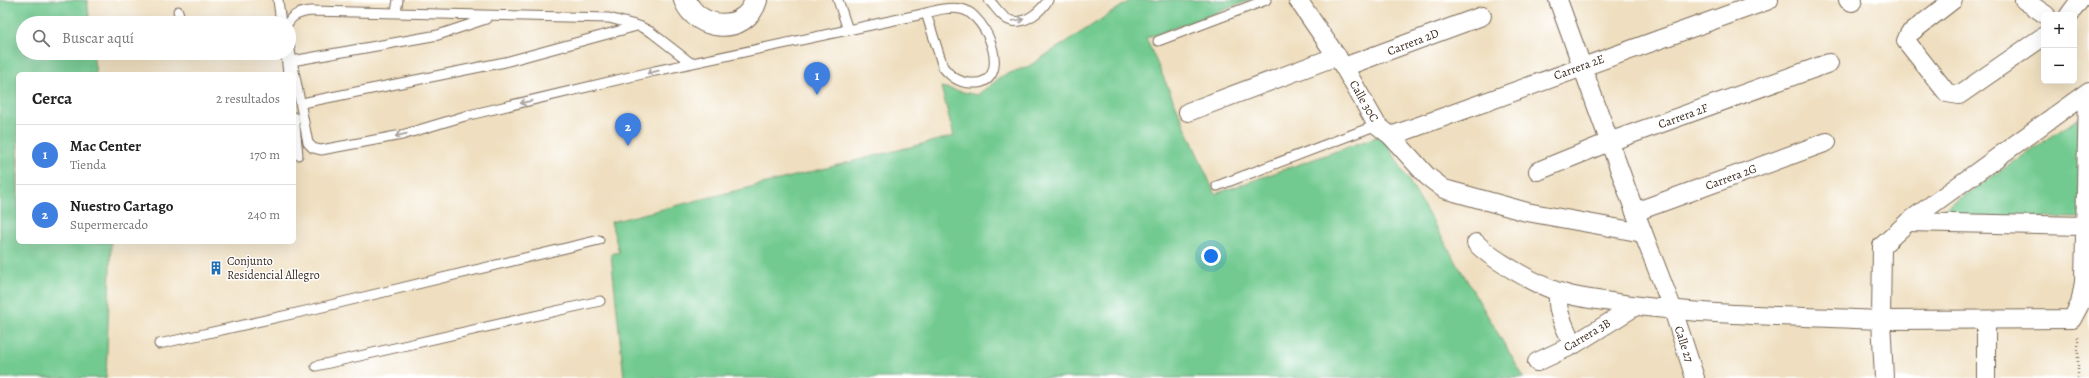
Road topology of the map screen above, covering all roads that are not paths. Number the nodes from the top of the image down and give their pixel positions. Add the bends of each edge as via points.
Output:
1 (278, 0) edge
2 (398, 0) edge
3 (685, 0) edge
4 (756, 0) edge
5 (838, 0) edge
6 (989, 0) edge
7 (1048, 0) edge
8 (1266, 0) edge
9 (1558, 0) edge
10 (1769, 0) edge
11 (1848, 0) edge
12 (1853, 0) edge
13 (1953, 0) edge
14 (2024, 0) edge
15 (2080, 0) edge
16 (1304, 2) edge
17 (178, 10) dead end
18 (396, 12) junction
19 (2042, 12) edge
20 (2071, 12) edge
21 (926, 13) junction
22 (179, 16) edge
23 (280, 16) edge
24 (295, 16) edge
25 (1482, 16) dead end
26 (491, 17) junction
27 (638, 26) junction
28 (848, 30) junction
29 (2041, 38) edge
30 (1158, 41) dead end
31 (286, 60) edge
32 (292, 61) joint
33 (1341, 62) junction
34 (691, 64) junction
35 (1829, 64) dead end
36 (1581, 66) junction
37 (288, 72) edge
38 (295, 72) edge
39 (296, 78) edge
40 (2089, 91) edge
41 (302, 103) junction
42 (1188, 112) dead end
43 (1384, 131) junction
44 (296, 136) edge
45 (1609, 142) junction
46 (1827, 142) dead end
47 (298, 155) dead end
48 (1538, 171) dead end
49 (1217, 186) dead end
50 (1635, 212) junction
51 (1908, 222) junction
52 (2084, 226) junction
53 (1643, 233) junction
54 (599, 240) dead end
55 (1476, 243) dead end
56 (1559, 292) junction
57 (600, 301) dead end
58 (1636, 306) junction
59 (1673, 310) junction
60 (1881, 320) junction
61 (1986, 321) junction
62 (159, 344) dead end
63 (1573, 345) junction
64 (1537, 362) dead end
65 (316, 366) dead end
66 (1695, 378) edge
67 (1884, 378) edge
68 (1986, 378) edge

1 - 23 lane
2 - 18 lane
3 - 4 main road via 695,16 717,26 729,25 740,20 750,13
5 - 28 lane
6 -> 7 lane via 1011,21 1022,20 1040,11
8 - 30 lane
9 - 36 street, Calle 27
10 - 36 street, Carrera 2E
11 - 12 street
13 - 29 street via 1908,34 1906,41 1948,93 1959,95
14 - 19 street
15 - 20 street
16 - 33 street, Calle 30C
17 - 22 lane
18 - 24 lane via 304,11
18 - 26 lane
21 - 21 lane via 960,8 974,15 995,55 990,78 983,82 965,83 947,72 943,67
21 - 28 lane
25 - 33 street, Carrera 2D
26 - 27 lane via 609,18
26 - 32 lane via 438,35
27 - 34 lane via 651,32
27 - 41 lane via 505,62
28 - 34 lane
31 - 37 lane
32 - 38 lane
33 - 42 street, Carrera 2D
33 - 43 street, Calle 30C
34 -> 41 lane via 465,116 402,135 321,150 313,148 308,143
35 - 45 street, Carrera 2F
36 - 43 street, Carrera 2E
36 - 45 street, Calle 27
39 - 41 lane
40 - 51 street
40 - 52 street
43 - 49 lane
43 - 53 street, Calle 30C via 1427,176 1444,189 1527,212
44 - 47 lane
45 - 48 street, Carrera 2F
45 - 50 street, Calle 27
46 - 50 street, Carrera 2G
50 - 53 street, Calle 27
51 - 52 street
51 - 60 street via 1882,246
52 - 61 street via 2084,282 2080,304 2072,318
53 - 59 street, Calle 27
54 - 62 lane
55 - 56 street via 1485,253
56 - 58 street
56 - 63 street via 1556,300 1558,308
57 - 65 lane
58 - 59 street
58 - 63 street, Carrera 3B
59 - 60 street
59 - 66 street, Calle 27
60 - 61 street
60 - 67 street
61 - 68 street
63 - 64 street, Carrera 3B

